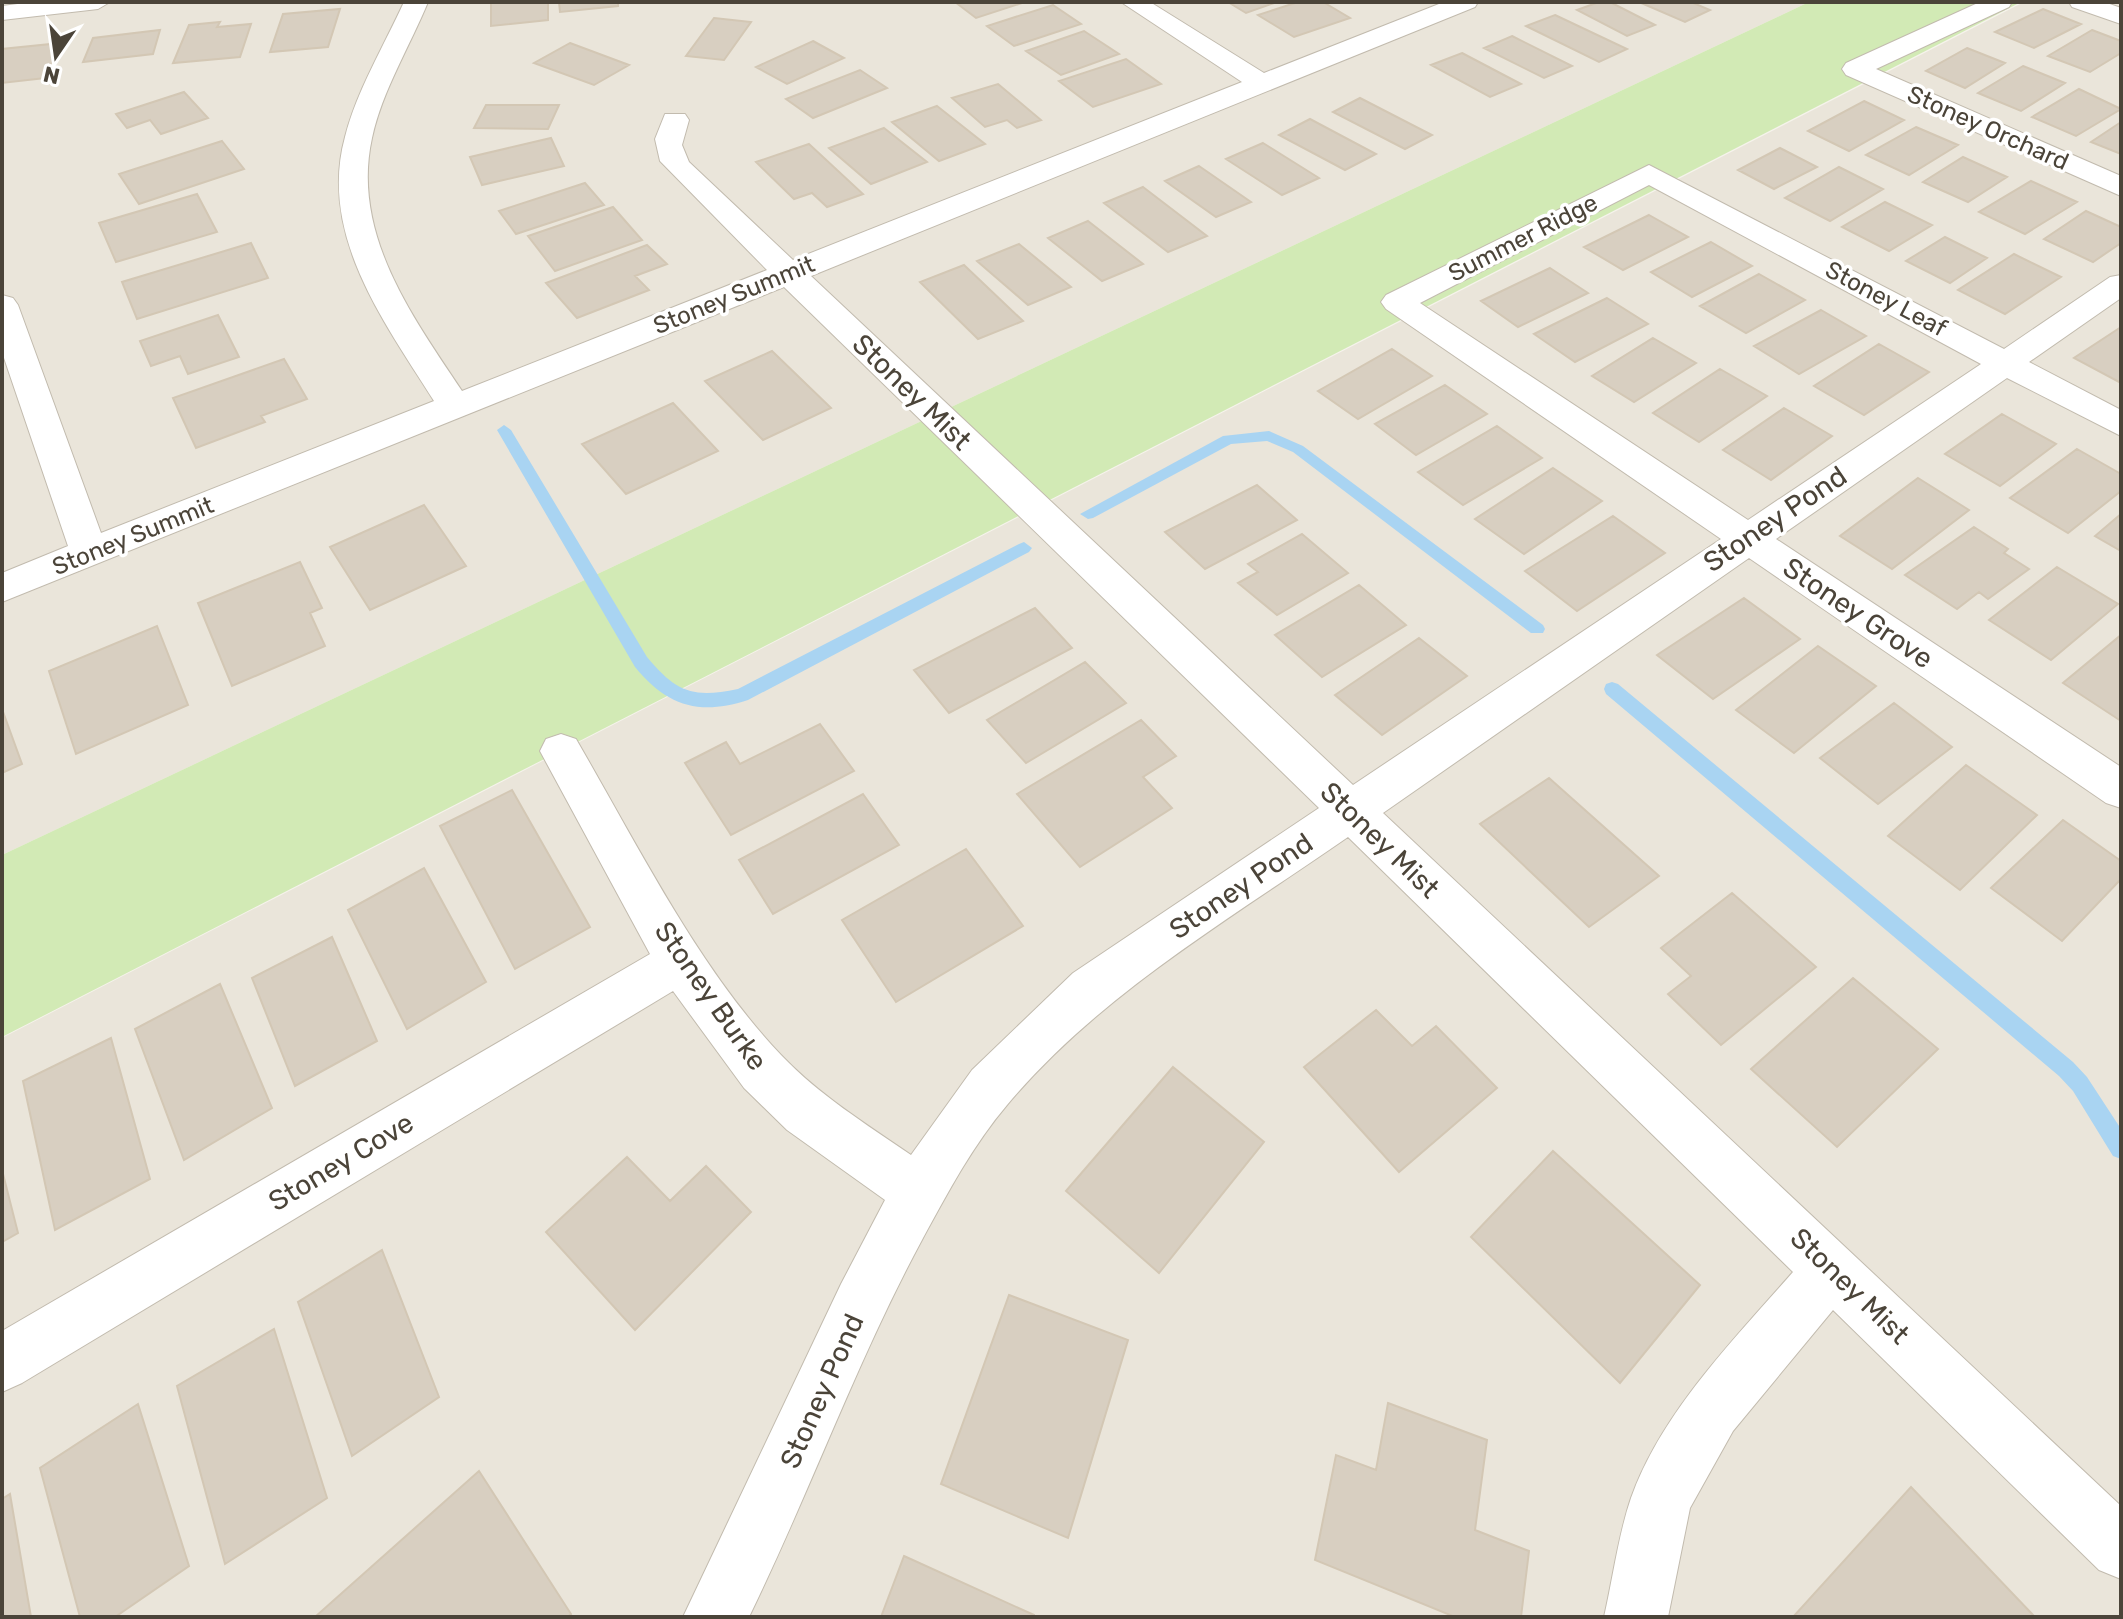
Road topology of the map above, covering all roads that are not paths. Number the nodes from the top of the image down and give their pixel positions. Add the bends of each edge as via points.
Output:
1 (98, 2) edge
2 (416, 2) edge
3 (1133, 2) edge
4 (1466, 2) edge
5 (2000, 2) edge
6 (2081, 2) edge
7 (2, 13) edge
8 (2121, 17) edge
9 (1262, 83) junction
10 (675, 120) dead end
11 (1649, 174) joint
12 (2121, 187) edge
13 (787, 273) junction
14 (2121, 284) edge
15 (1397, 302) joint
16 (2, 305) edge
17 (2005, 362) junction
18 (455, 407) junction
19 (2121, 425) edge
20 (1747, 538) junction
21 (89, 553) junction
22 (2, 588) edge
23 (561, 751) dead end
24 (2121, 790) edge
25 (1351, 812) junction
26 (680, 962) junction
27 (918, 1191) junction
28 (1832, 1269) junction
29 (2, 1363) edge
30 (2121, 1548) edge
31 (715, 1617) edge
32 (1636, 1617) edge

1 - 7 street
2 - 18 street via 358,139 357,221 368,261 389,301
3 - 9 street
4 - 9 street, Stoney Summit
5 - 12 street, Stoney Orchard via 1855,69
6 - 8 street
9 - 13 street, Stoney Summit
10 - 13 street, Stoney Mist via 667,152
11 - 15 street, Summer Ridge
11 - 17 street, Stoney Leaf
13 - 18 street, Stoney Summit
13 - 25 street, Stoney Mist
14 - 17 street, Stoney Pond
15 - 20 street, Stoney Grove
16 - 21 street
17 - 19 street, Stoney Leaf
17 - 20 street, Stoney Pond
18 - 21 street, Stoney Summit
20 - 24 street, Stoney Grove
20 - 25 street, Stoney Pond
21 - 22 street, Stoney Summit
23 - 26 street, Stoney Burke
25 - 27 street, Stoney Pond via 1090,989 1002,1072
25 - 28 street, Stoney Mist
26 - 27 street, Stoney Burke via 762,1071 805,1112
26 - 29 street, Stoney Cove
27 - 31 street, Stoney Pond
28 - 30 street, Stoney Mist
28 - 32 street via 1712,1410 1668,1487

